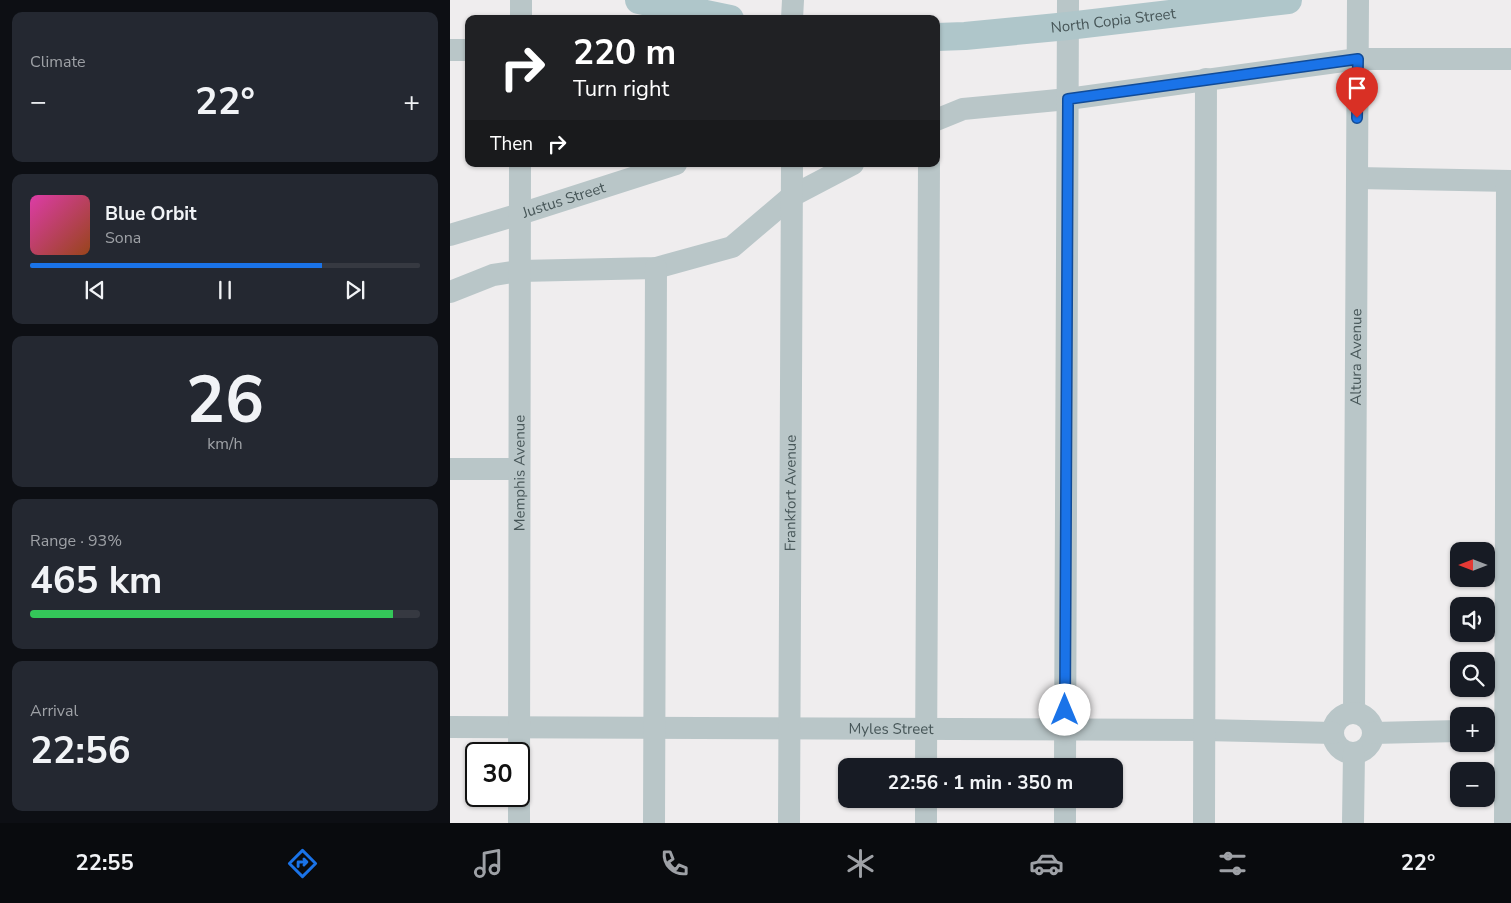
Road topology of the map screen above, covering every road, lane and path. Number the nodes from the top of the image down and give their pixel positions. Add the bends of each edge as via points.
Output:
1 (521, 0) edge
2 (792, 0) edge
3 (1288, 0) edge
4 (1358, 0) edge
5 (651, 1) edge
6 (1242, 3) edge
7 (1068, 13) edge
8 (520, 15) edge
9 (712, 15) edge
10 (792, 15) edge
11 (940, 37) edge
12 (450, 50) edge
13 (465, 50) edge
14 (1358, 59) junction
15 (1511, 59) edge
16 (1206, 79) junction
17 (1068, 99) junction
18 (940, 118) edge
19 (520, 167) edge
20 (667, 167) edge
21 (792, 167) edge
22 (847, 167) edge
23 (929, 167) edge
24 (1357, 178) junction
25 (1509, 181) edge
26 (792, 196) junction
27 (520, 214) junction
28 (450, 235) edge
29 (656, 268) junction
30 (520, 272) junction
31 (450, 292) edge
32 (450, 469) edge
33 (520, 469) junction
34 (1354, 713) junction
35 (450, 727) edge
36 (519, 727) junction
37 (654, 728) junction
38 (789, 729) junction
39 (926, 729) junction
40 (1065, 730) junction
41 (1204, 730) junction
42 (1450, 731) edge
43 (1501, 731) edge
44 (1333, 733) junction
45 (1373, 733) junction
46 (519, 742) edge
47 (1354, 753) junction
48 (926, 758) edge
49 (1065, 758) edge
50 (519, 807) edge
51 (926, 808) edge
52 (1065, 808) edge
53 (519, 823) edge
54 (654, 823) edge
55 (789, 823) edge
56 (926, 823) edge
57 (1065, 823) edge
58 (1204, 823) edge
59 (1353, 823) edge
60 (1504, 823) edge

1 - 8 street
2 - 10 street
3 - 6 main road, North Copia Street
4 - 14 street, Altura Avenue
5 - 9 main road
6 - 7 main road, North Copia Street
7 - 11 main road, North Copia Street via 965,36
7 - 17 street
12 - 13 street
14 - 15 street
14 - 16 street
14 - 24 street, Altura Avenue
16 - 17 street
16 - 41 street
17 - 18 street via 962,109
17 - 40 street
19 - 27 street, Memphis Avenue
20 - 27 street, Justus Street
21 - 26 street, Frankfort Avenue
22 - 26 street
23 - 39 street
24 - 25 street
24 - 34 street, Altura Avenue
25 - 43 street
26 - 29 street via 732,247
26 - 38 street, Frankfort Avenue
27 - 28 street, Justus Street
27 - 30 street, Memphis Avenue
29 - 30 street
29 - 37 street
30 - 31 street via 493,275
30 - 33 street, Memphis Avenue
32 - 33 street
33 - 36 street, Memphis Avenue
34 - 44 street via 1344,715 1336,723
34 - 45 street via 1371,723
35 - 36 street, Myles Street
36 - 37 street, Myles Street
36 - 46 street, Memphis Avenue
37 - 38 street, Myles Street
37 - 54 street
38 - 39 street, Myles Street
38 - 55 street, Frankfort Avenue
39 - 40 street, Myles Street
39 - 48 street
40 - 41 street, Myles Street
40 - 49 street
41 - 44 street, Myles Street
41 - 58 street
42 - 45 street
43 - 60 street
44 - 47 street via 1336,743
45 - 47 street via 1371,743
47 - 59 street
50 - 53 street
51 - 56 street
52 - 57 street

